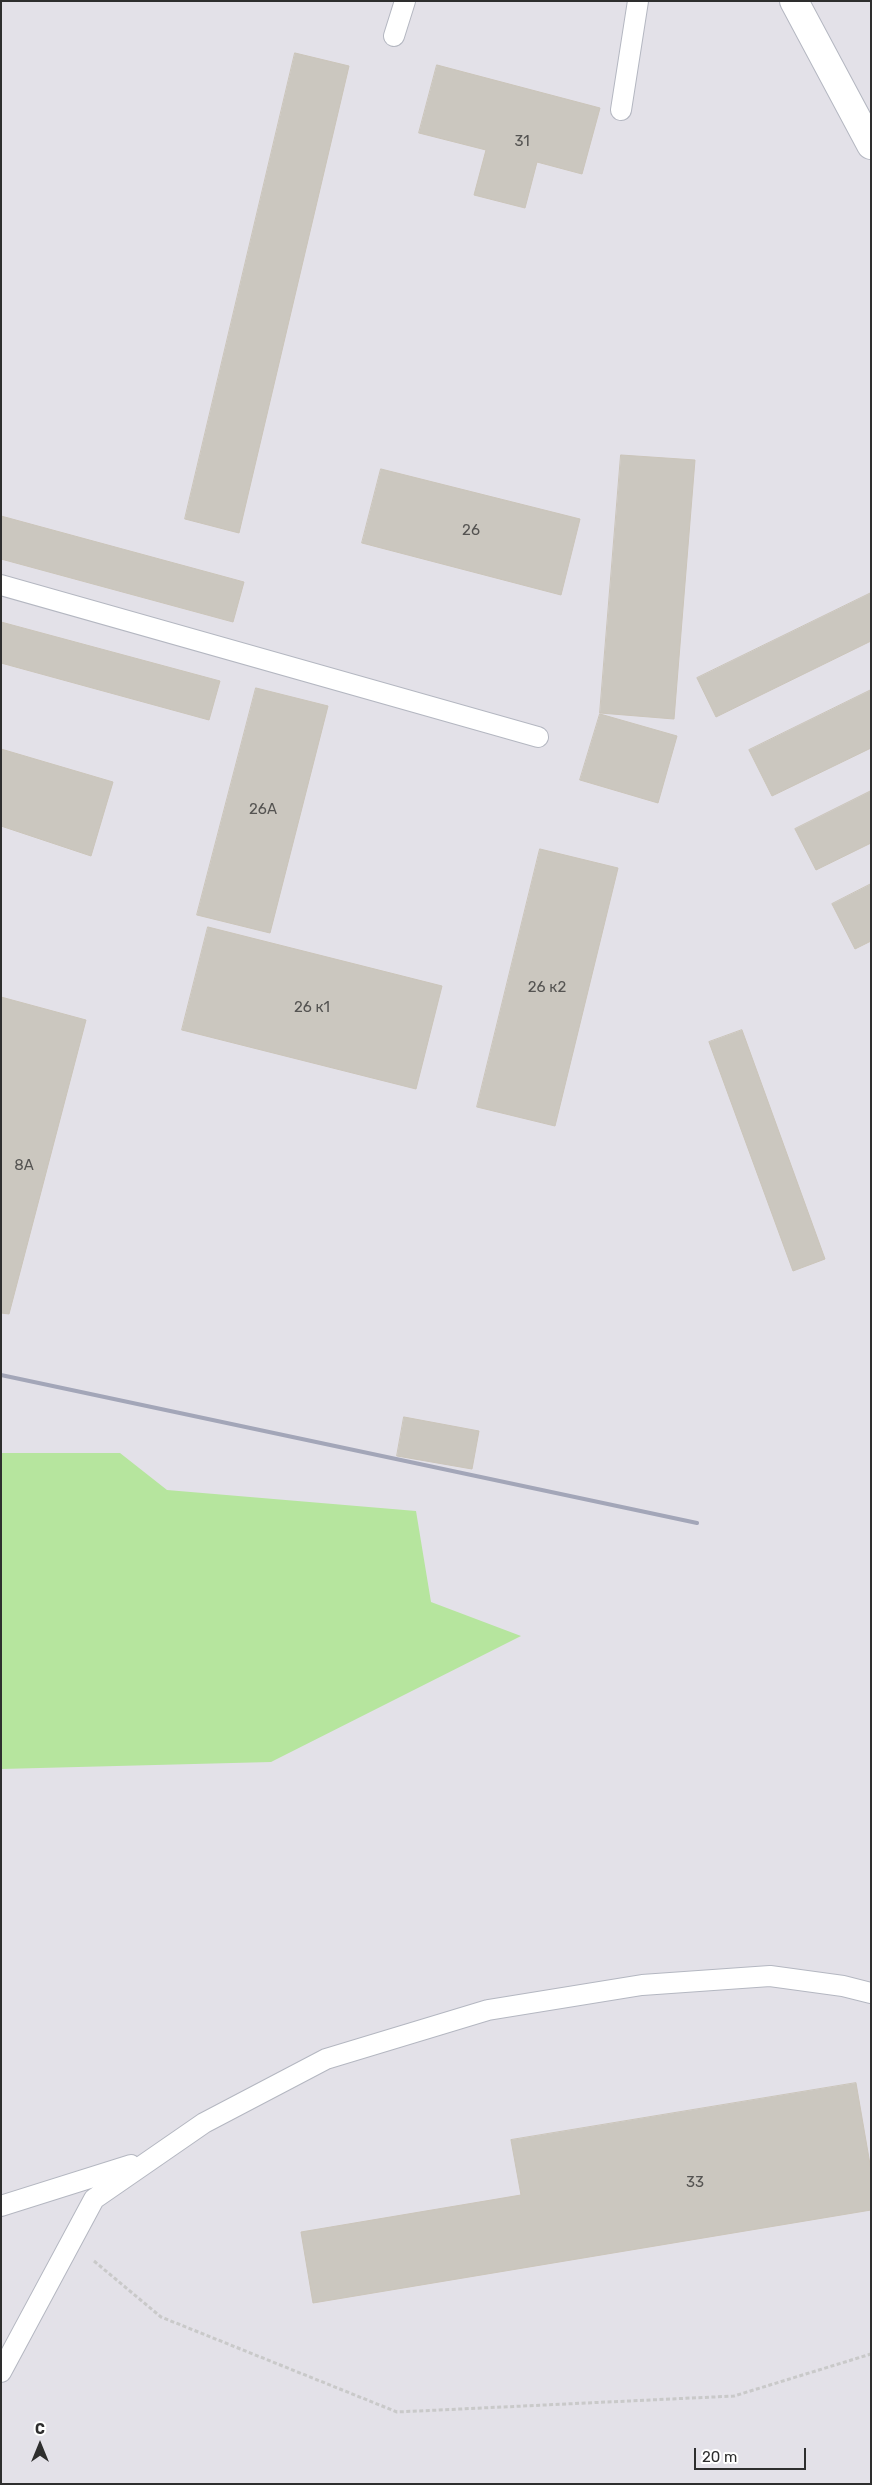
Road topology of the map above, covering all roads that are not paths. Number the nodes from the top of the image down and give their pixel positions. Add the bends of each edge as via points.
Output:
1 (405, 1) edge
2 (638, 1) edge
3 (794, 1) edge
4 (394, 36) dead end
5 (621, 110) dead end
6 (871, 144) edge
7 (1, 586) edge
8 (538, 736) dead end
9 (871, 1993) edge
10 (152, 2158) junction
11 (1, 2206) edge
12 (1, 2372) edge

1 - 4 lane
2 - 5 lane
3 - 6 street
7 - 8 lane
9 - 10 lane via 770,1976 642,1985 488,2010 326,2059 204,2123
10 - 11 lane
10 - 12 lane via 94,2199

